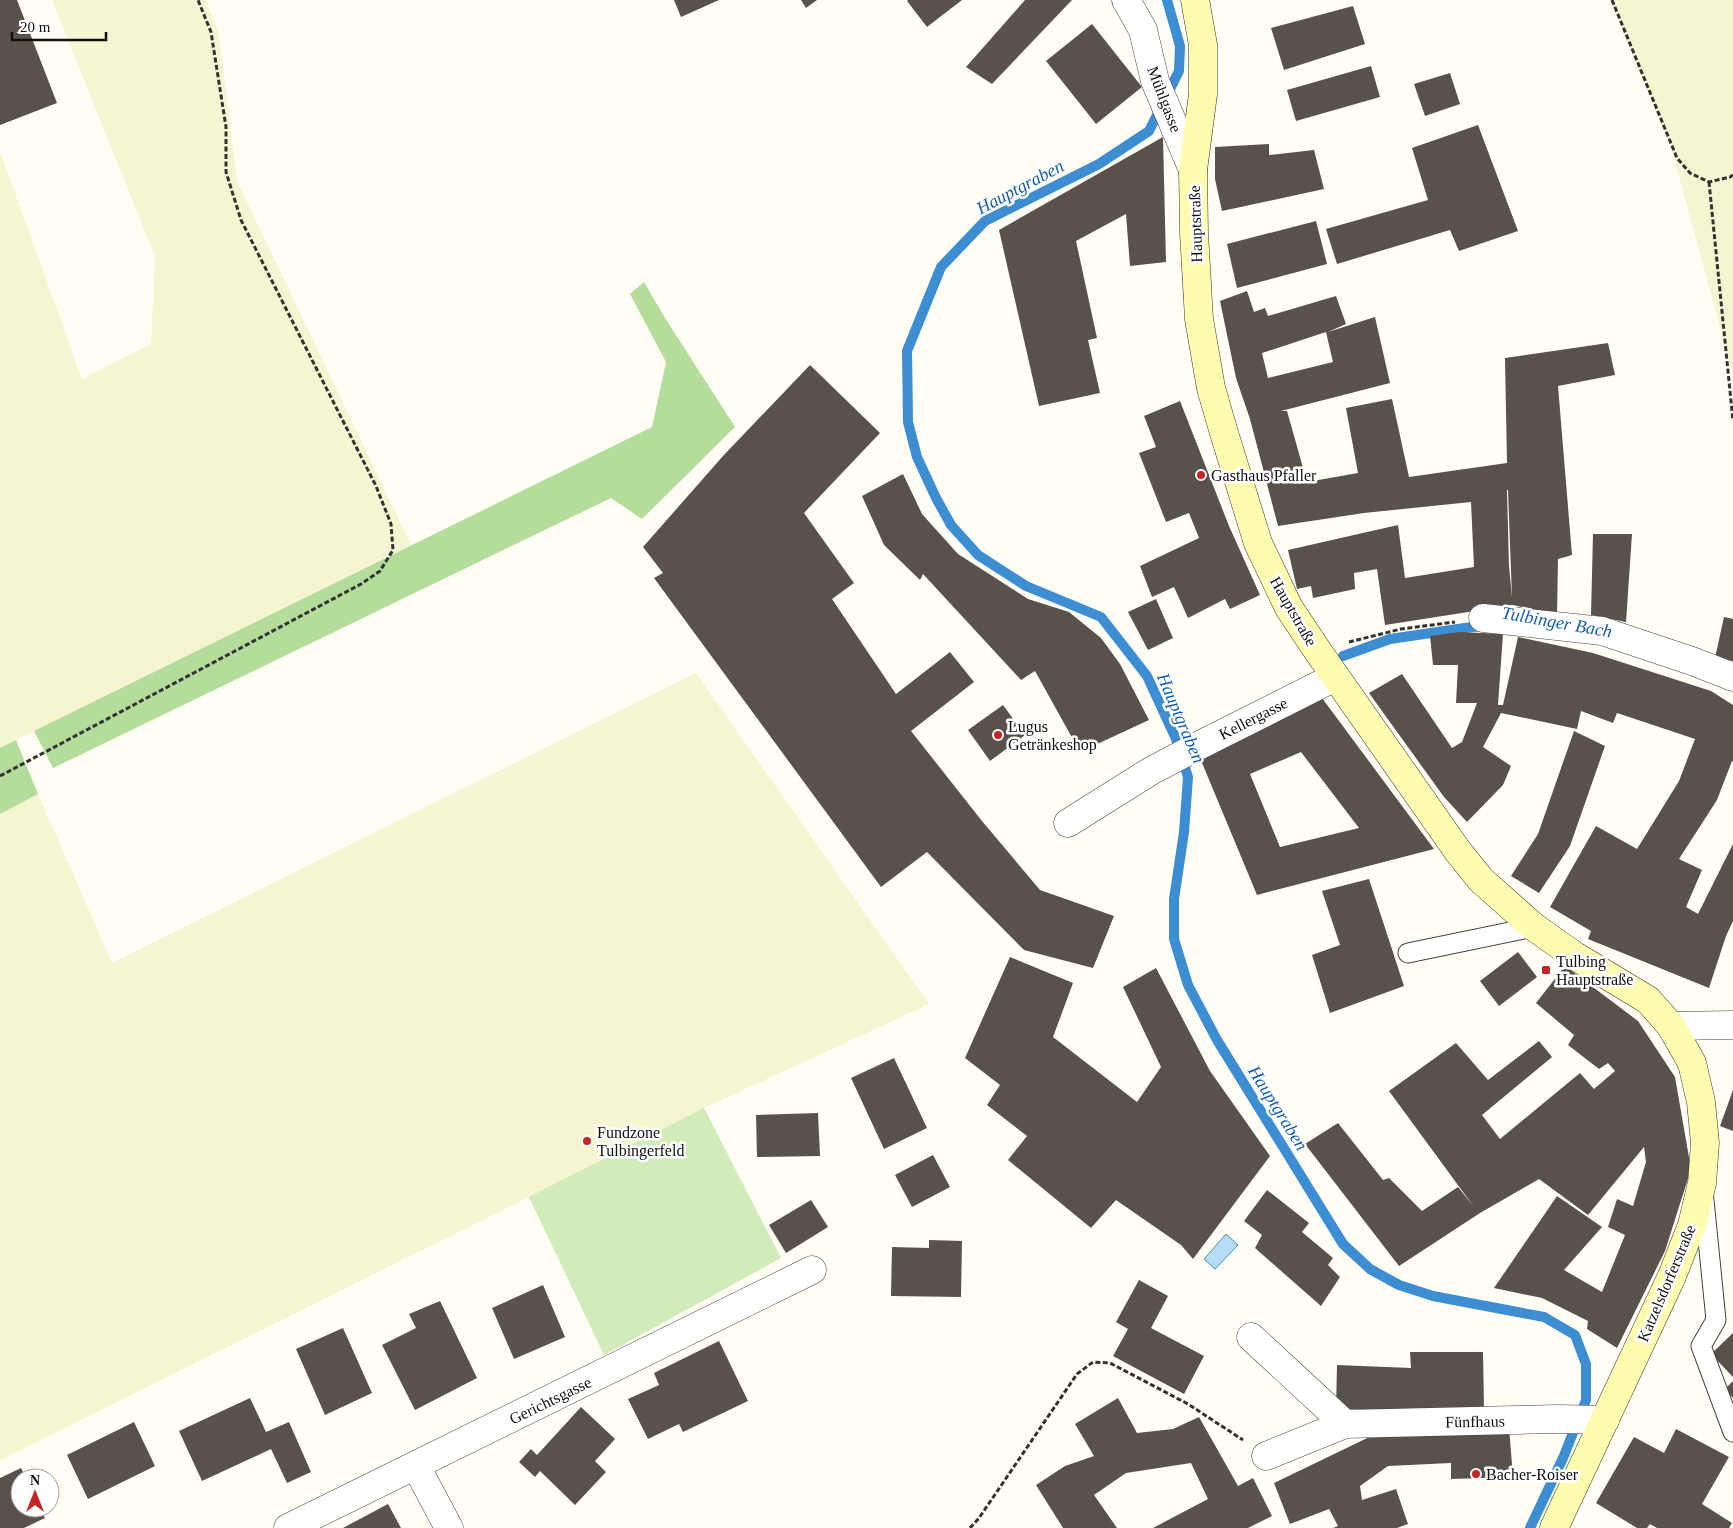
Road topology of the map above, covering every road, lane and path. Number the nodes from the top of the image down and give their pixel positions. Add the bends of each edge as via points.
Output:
1 (198, 0) edge
2 (1126, 0) edge
3 (1195, 0) edge
4 (1612, 0) edge
5 (1193, 170) junction
6 (1733, 175) edge
7 (1710, 182) junction
8 (1733, 421) edge
9 (1483, 618) joint
10 (1316, 650) junction
11 (1335, 677) junction
12 (1733, 677) edge
13 (0, 776) edge
14 (1068, 823) dead end
15 (1534, 926) junction
16 (1408, 953) dead end
17 (1733, 1025) edge
18 (1671, 1026) junction
19 (1702, 1184) junction
20 (812, 1270) dead end
21 (1252, 1337) dead end
22 (1605, 1420) junction
23 (1344, 1424) junction
24 (1733, 1432) edge
25 (1266, 1456) joint
26 (416, 1466) junction
27 (288, 1528) edge
28 (449, 1528) edge
29 (970, 1528) edge
30 (1554, 1528) edge

1 - 13 path via 211,32 226,127 226,172 241,220 376,486 391,524 393,550 380,571 361,584
2 - 5 street, Mühlgasse via 1143,30 1155,81
3 - 5 street, Hauptstraße via 1203,45 1203,94
4 - 7 path via 1677,158 1690,173
5 - 10 street, Hauptstraße via 1199,319 1211,388 1258,543 1289,608
6 - 7 path
7 - 8 path
9 - 10 path via 1401,629
9 - 12 street via 1602,631
10 - 11 street, Hauptstraße
11 - 14 street, Kellergasse via 1151,771
11 - 15 street, Hauptstraße via 1456,850 1481,880
15 - 16 lane
15 - 18 street, Hauptstraße via 1575,956 1648,1000
17 - 18 street
18 - 19 street, Katzelsdorferstraße via 1692,1063 1701,1102 1705,1142
19 - 22 street, Katzelsdorferstraße via 1692,1225 1672,1276
19 - 24 lane via 1716,1320 1701,1346
20 - 26 street, Gerichtsgasse
21 - 23 street
22 - 23 street, Fünfhaus
22 - 30 street, Katzelsdorferstraße
23 - 25 street, Fünfhaus
25 - 29 path via 1188,1404 1110,1363 1093,1362 1076,1374
26 - 27 street, Gerichtsgasse
26 - 28 street

